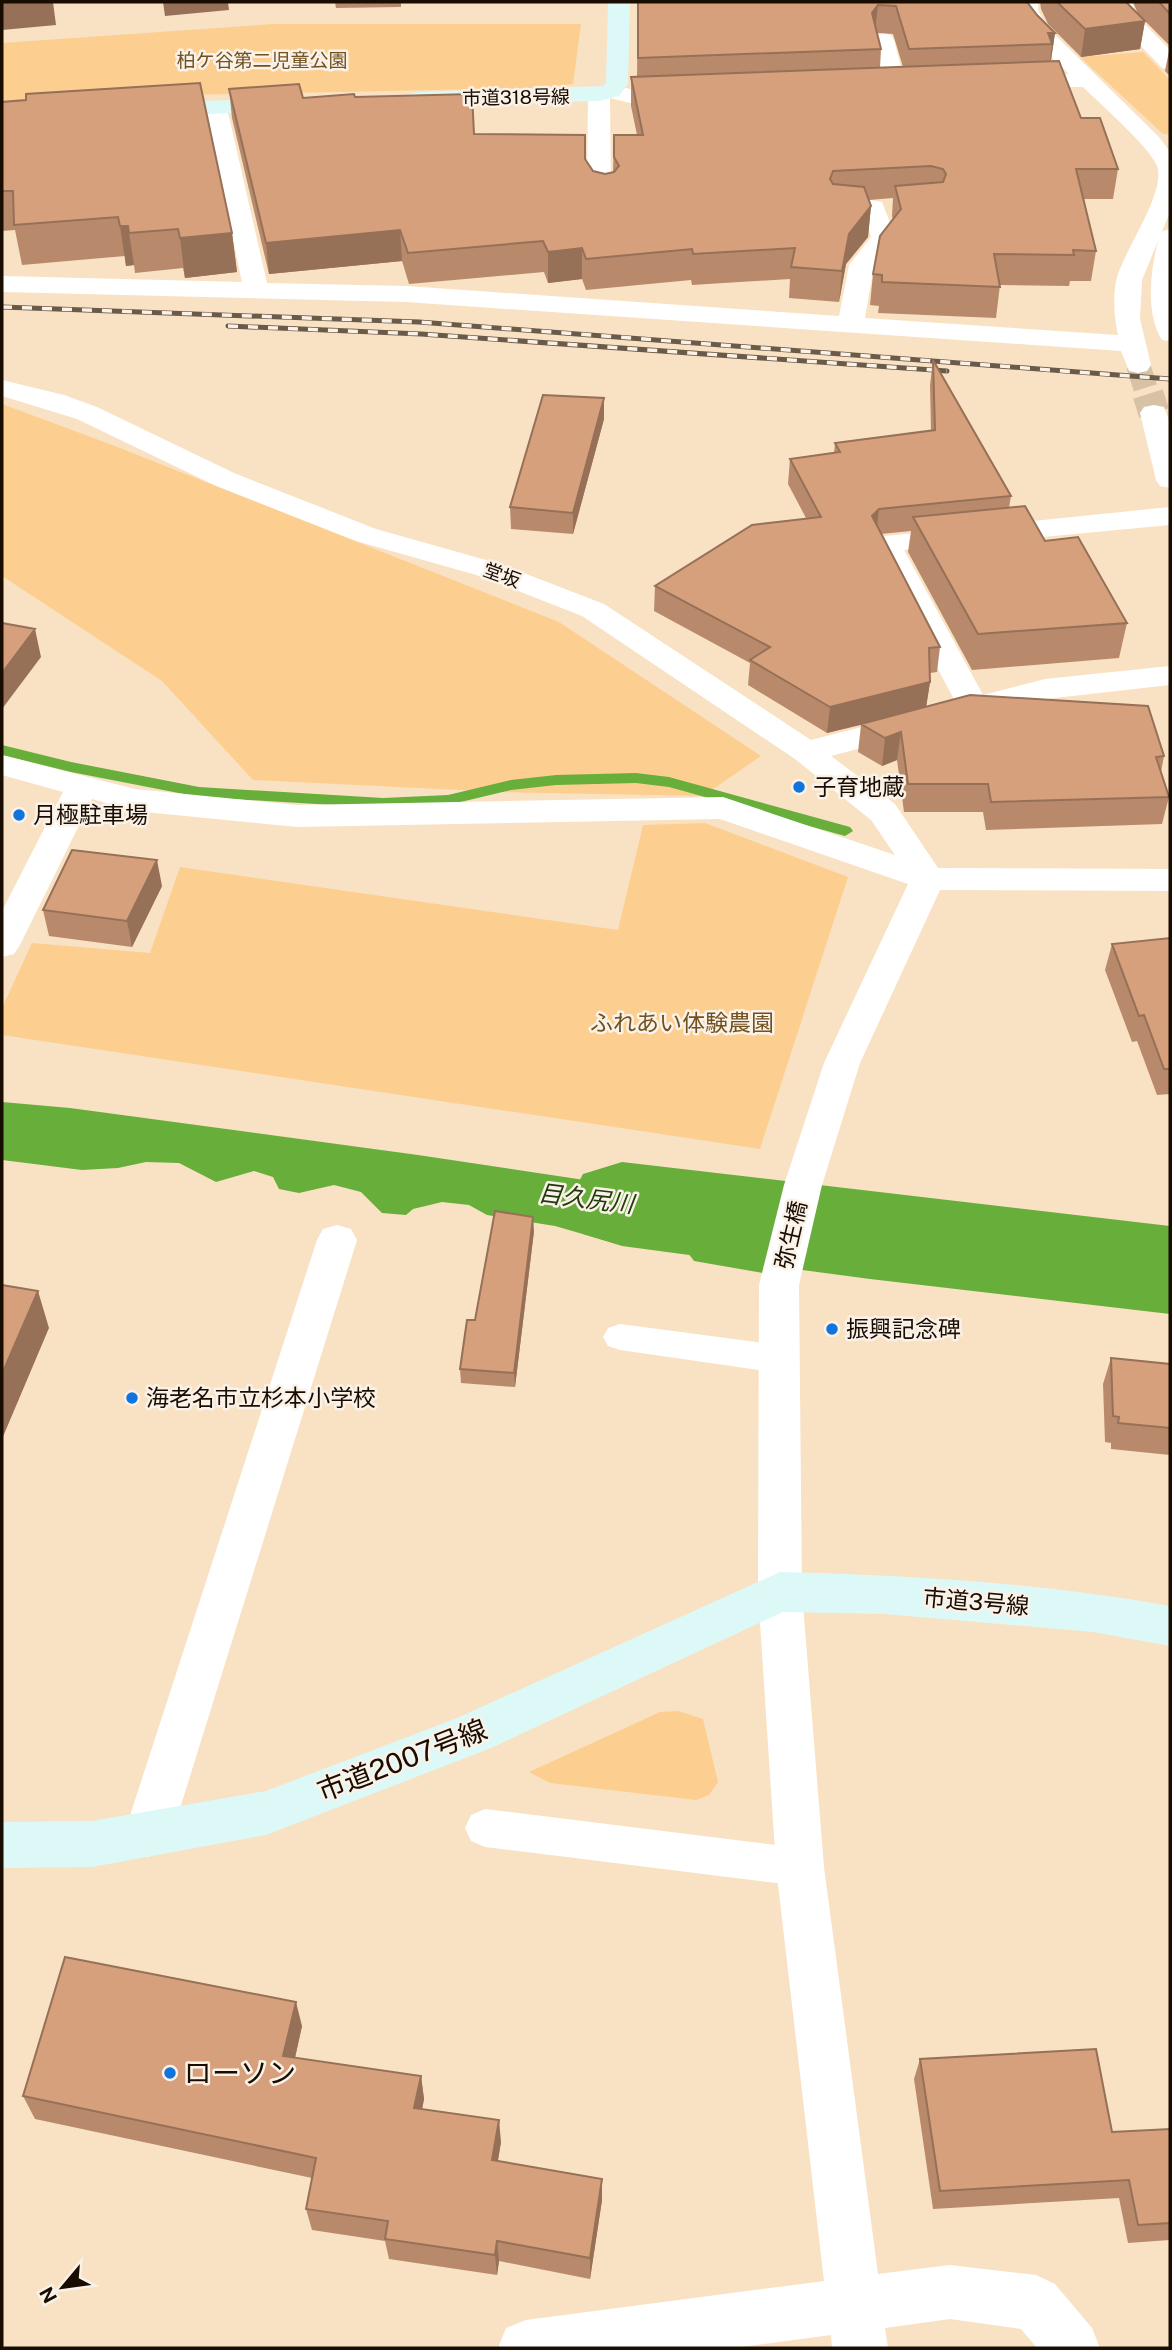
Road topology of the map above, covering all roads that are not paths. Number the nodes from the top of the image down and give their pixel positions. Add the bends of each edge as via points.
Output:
1 (619, 2) edge
2 (1028, 2) edge
3 (1122, 2) edge
4 (883, 40) dead end
5 (1170, 63) edge
6 (1085, 80) junction
7 (990, 83) edge
8 (922, 86) edge
9 (895, 87) junction
10 (869, 88) edge
11 (605, 92) junction
12 (710, 93) edge
13 (398, 100) edge
14 (303, 104) edge
15 (216, 108) junction
16 (125, 112) edge
17 (604, 195) edge
18 (873, 207) junction
19 (900, 207) edge
20 (842, 208) edge
21 (1167, 215) edge
22 (1170, 235) edge
23 (2, 284) edge
24 (256, 290) junction
25 (851, 323) junction
26 (1170, 334) edge
27 (4, 388) edge
28 (1154, 412) tunnel mouth
29 (1170, 480) edge
30 (1170, 516) edge
31 (1170, 677) edge
32 (974, 707) junction
33 (806, 752) junction
34 (2, 765) edge
35 (81, 788) junction
36 (928, 879) junction
37 (1170, 880) edge
38 (2, 946) edge
39 (337, 1240) dead end
40 (620, 1337) dead end
41 (779, 1359) junction
42 (780, 1592) junction
43 (1170, 1626) edge
44 (485, 1828) dead end
45 (148, 1834) junction
46 (2, 1845) edge
47 (800, 1867) junction
48 (857, 2326) edge
49 (526, 2348) edge
50 (1072, 2348) edge

1 - 11 street via 617,84
2 - 6 street via 1037,29
3 - 5 street via 1126,17
4 - 9 street
6 - 7 street
6 - 21 street via 1150,142 1168,166
8 - 9 street
9 - 10 street
11 - 12 street via 630,96
11 - 13 street, 市道318号線
11 - 17 street via 599,188
14 - 15 street
15 - 16 street
15 - 24 street
18 - 19 street
18 - 20 street
18 - 25 street via 884,239 862,265
21 - 25 street via 1129,281 1127,318 1135,355
22 - 26 lane via 1161,266
23 - 24 street
24 - 25 street via 406,294
27 - 33 street, 堂坂 via 86,413 224,479 366,535 490,570 593,610
28 - 29 street
30 - 32 street via 886,542
31 - 32 street via 1045,689
32 - 33 street
33 - 36 street, 堂坂 via 883,811
34 - 35 street
35 - 36 street via 135,800 297,816 723,808
35 - 38 street
36 - 37 street
36 - 41 street, 弥生橋 via 842,1063 803,1185 779,1285
39 - 45 street
40 - 41 lane
41 - 42 street, 弥生橋
42 - 43 street, 市道3号線 via 884,1594 1079,1611
42 - 45 street, 市道2007号線 via 474,1733 266,1813
42 - 47 street, 弥生橋
44 - 47 lane
45 - 46 street, 市道2007号線 via 92,1844
47 - 48 street, 弥生橋
48 - 49 street
48 - 50 street via 950,2292 1036,2303

